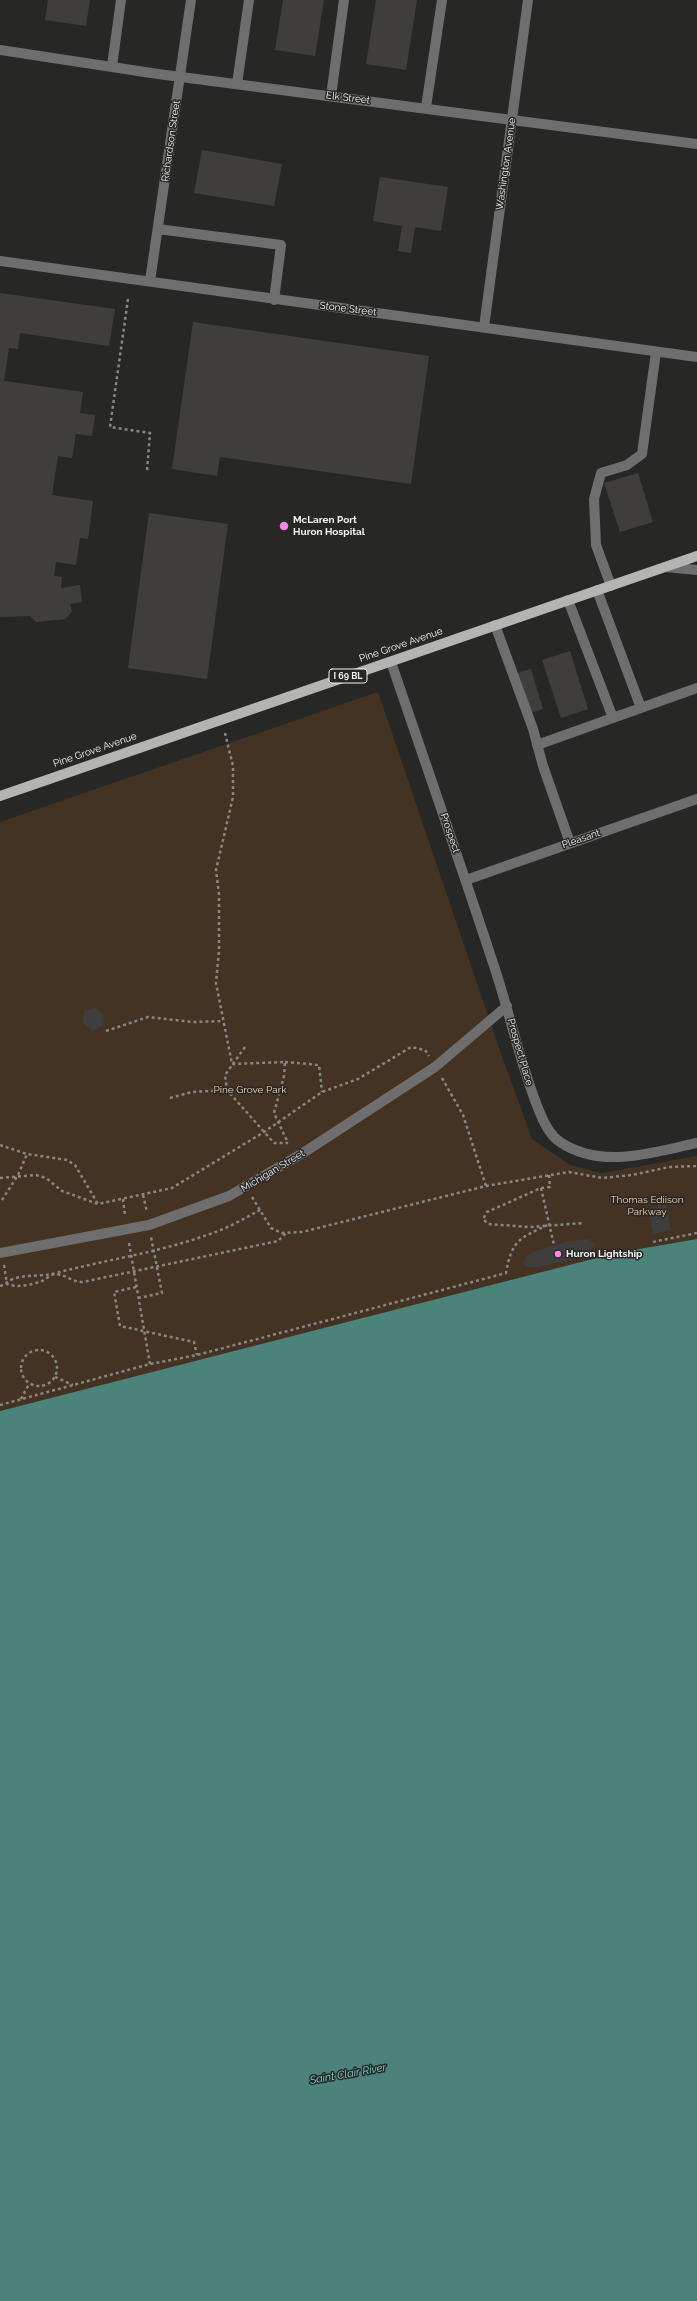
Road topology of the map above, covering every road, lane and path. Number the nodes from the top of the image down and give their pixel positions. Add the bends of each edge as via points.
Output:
1 (121, 0) edge
2 (191, 0) edge
3 (249, 0) edge
4 (344, 0) edge
5 (442, 0) edge
6 (528, 0) edge
7 (0, 50) edge
8 (112, 66) junction
9 (180, 76) junction
10 (237, 84) junction
11 (331, 96) junction
12 (426, 107) junction
13 (512, 119) junction
14 (697, 144) edge
15 (158, 229) junction
16 (0, 261) edge
17 (150, 281) junction
18 (128, 299) dead end
19 (274, 300) junction
20 (484, 327) junction
21 (656, 352) junction
22 (697, 357) edge
23 (147, 471) dead end
24 (697, 556) edge
25 (665, 567) junction
26 (697, 570) edge
27 (612, 586) junction
28 (597, 590) junction
29 (568, 600) junction
30 (495, 625) junction
31 (391, 662) junction
32 (697, 688) edge
33 (641, 708) junction
34 (613, 718) junction
35 (221, 719) junction
36 (537, 745) junction
37 (0, 796) edge
38 (697, 799) edge
39 (570, 843) junction
40 (466, 880) junction
41 (507, 1006) junction
42 (223, 1021) junction
43 (106, 1031) dead end
44 (245, 1048) dead end
45 (285, 1062) junction
46 (232, 1064) junction
47 (435, 1067) junction
48 (226, 1090) junction
49 (322, 1092) junction
50 (170, 1098) dead end
51 (276, 1122) junction
52 (264, 1132) junction
53 (288, 1143) junction
54 (697, 1143) edge
55 (0, 1145) edge
56 (303, 1153) junction
57 (27, 1154) junction
58 (697, 1166) edge
59 (18, 1176) junction
60 (548, 1176) junction
61 (0, 1178) edge
62 (486, 1186) junction
63 (540, 1188) junction
64 (123, 1199) junction
65 (2, 1200) dead end
66 (98, 1204) junction
67 (584, 1223) dead end
68 (550, 1224) junction
69 (127, 1230) junction
70 (286, 1233) junction
71 (697, 1233) edge
72 (653, 1242) dead end
73 (554, 1245) dead end
74 (153, 1251) junction
75 (1, 1253) edge
76 (131, 1256) junction
77 (156, 1267) junction
78 (133, 1272) junction
79 (54, 1274) junction
80 (7, 1284) junction
81 (0, 1286) edge
82 (136, 1287) junction
83 (138, 1298) junction
84 (143, 1332) junction
85 (197, 1355) junction
86 (150, 1364) junction
87 (55, 1377) junction
88 (29, 1384) junction
89 (73, 1385) junction
90 (20, 1400) junction
91 (0, 1405) edge

1 - 8 street
2 - 9 street, Richardson Street
3 - 10 street
4 - 11 street
5 - 12 street
6 - 13 street, Washington Avenue
7 - 8 street, Elk Street
8 - 9 street, Elk Street
9 - 10 street, Elk Street
9 - 15 street, Richardson Street
10 - 11 street, Elk Street
11 - 12 street, Elk Street
12 - 13 street, Elk Street
13 - 14 street, Elk Street
13 - 20 street, Washington Avenue
15 - 17 street, Richardson Street
15 - 19 street via 281,245
16 - 17 street, Stone Street
17 - 19 street, Stone Street
18 - 23 path via 110,427 150,433
19 - 20 street, Stone Street
20 - 21 street, Stone Street
21 - 22 street, Stone Street
21 - 27 street via 642,454 627,465 602,473 594,499 596,545
24 - 25 main road, Pine Grove Avenue / I 69 BL
25 - 26 street
25 - 27 main road, Pine Grove Avenue / I 69 BL
27 - 28 main road, Pine Grove Avenue / I 69 BL
28 - 29 main road, Pine Grove Avenue / I 69 BL
28 - 33 street
29 - 30 main road, Pine Grove Avenue / I 69 BL
29 - 34 street
30 - 31 main road, Pine Grove Avenue / I 69 BL
30 - 36 street
31 - 35 main road, Pine Grove Avenue / I 69 BL
31 - 40 street, Prospect
32 - 33 street
33 - 34 street
34 - 36 street
35 - 37 main road, Pine Grove Avenue / I 69 BL
35 - 42 path via 234,766 233,797 216,870 219,894 216,983
36 - 39 street
38 - 39 street, Pleasant
39 - 40 street, Pleasant
40 - 41 street, Prospect
41 - 47 street, Michigan Street
41 - 54 street, Prospect Place via 523,1068 541,1115 551,1134 559,1142 578,1152 605,1157 631,1157
42 - 43 path via 193,1022 148,1017
42 - 46 path
44 - 46 path
45 - 46 path
45 - 49 path via 319,1065
45 - 51 path via 274,1114
46 - 48 path via 225,1075
47 - 49 path via 425,1050 411,1047 358,1079
47 - 56 street, Michigan Street
47 - 62 path via 463,1115
48 - 50 path via 192,1092
48 - 52 path
49 - 51 path
51 - 52 path
51 - 53 path
52 - 53 path via 274,1143
52 - 64 path via 172,1188
53 - 56 path
55 - 57 path
56 - 69 street, Michigan Street via 229,1196 149,1225
57 - 59 path
57 - 66 path via 59,1158 75,1165
58 - 60 path via 669,1167 602,1178 569,1172
59 - 61 path
59 - 65 path
59 - 66 path via 36,1175 46,1178 62,1191
60 - 62 path
60 - 63 path via 550,1187
62 - 70 path via 302,1232
63 - 68 path
63 - 68 path via 487,1212 483,1219 488,1224 529,1227
64 - 66 path
64 - 69 path
67 - 68 path
68 - 73 path
68 - 85 path via 520,1238 510,1253 506,1274
69 - 75 street, Michigan Street
69 - 76 path
70 - 74 path via 272,1228 260,1210 205,1236
70 - 77 path via 278,1241
71 - 72 path
74 - 76 path
74 - 77 path
75 - 80 path
76 - 78 path
76 - 79 path
77 - 78 path
77 - 83 path via 162,1293
78 - 79 path via 75,1282 68,1277
78 - 82 path
79 - 80 path via 12,1279
79 - 80 path via 41,1281 14,1287
80 - 81 path
82 - 83 path
82 - 84 path via 114,1292 120,1326
83 - 84 path
84 - 85 path via 194,1342
84 - 86 path
85 - 86 path
86 - 89 path
87 - 88 path via 40,1387
87 - 88 path via 57,1365 51,1354 34,1350 21,1362 21,1374
87 - 89 path
88 - 90 path
89 - 90 path
90 - 91 path

